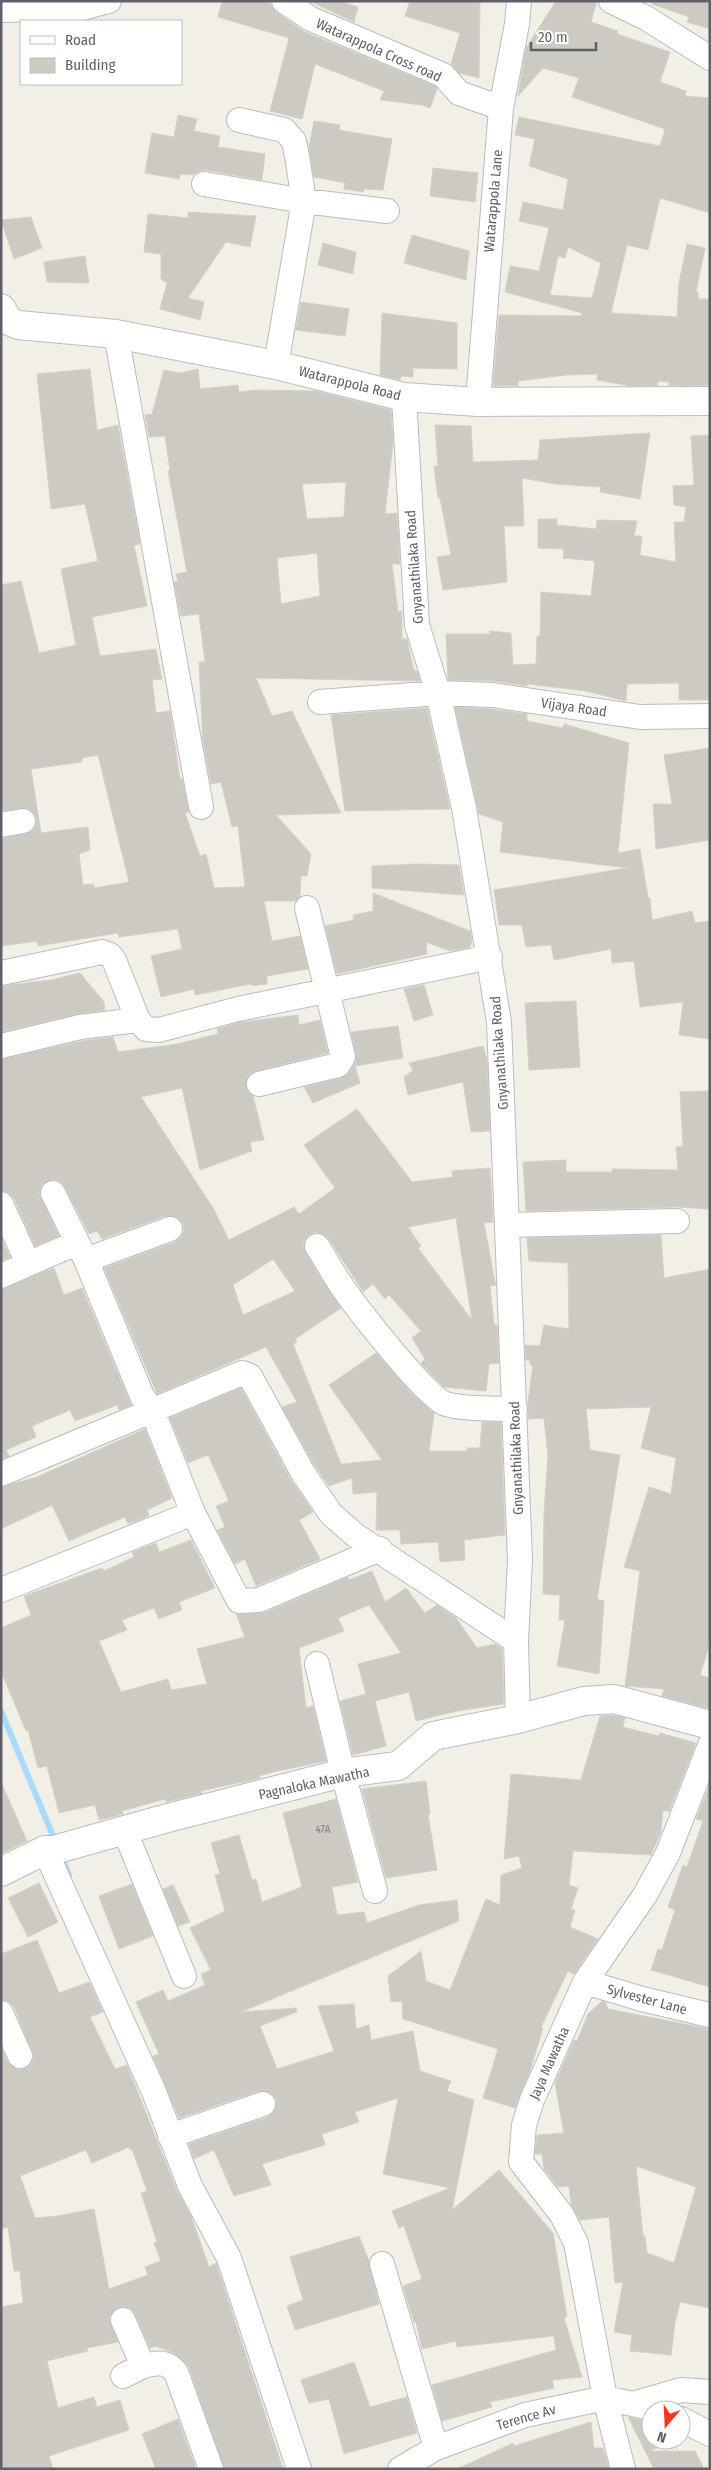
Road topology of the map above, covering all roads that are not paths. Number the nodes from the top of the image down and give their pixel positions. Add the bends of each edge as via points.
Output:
1 (109, 1) edge
2 (284, 1) edge
3 (519, 1) edge
4 (611, 1) edge
5 (1, 10) edge
6 (648, 10) edge
7 (710, 58) edge
8 (501, 108) junction
9 (239, 120) dead end
10 (204, 184) dead end
11 (304, 201) junction
12 (387, 211) dead end
13 (4, 317) edge
14 (116, 334) junction
15 (276, 365) junction
16 (404, 397) junction
17 (710, 401) edge
18 (478, 402) junction
19 (438, 693) junction
20 (320, 702) dead end
21 (710, 716) edge
22 (201, 807) dead end
23 (307, 908) dead end
24 (490, 957) junction
25 (1, 973) edge
26 (328, 990) junction
27 (138, 1020) junction
28 (1, 1046) edge
29 (259, 1084) dead end
30 (53, 1193) dead end
31 (1, 1204) edge
32 (677, 1221) dead end
33 (507, 1225) junction
34 (170, 1229) dead end
35 (318, 1246) dead end
36 (81, 1252) junction
37 (28, 1263) junction
38 (1, 1276) edge
39 (515, 1409) junction
40 (152, 1410) junction
41 (1, 1474) edge
42 (193, 1513) junction
43 (380, 1549) junction
44 (1, 1590) edge
45 (516, 1641) junction
46 (317, 1664) dead end
47 (518, 1719) junction
48 (710, 1725) edge
49 (710, 1745) edge
50 (343, 1773) junction
51 (124, 1829) junction
52 (49, 1850) junction
53 (1, 1872) edge
54 (375, 1891) dead end
55 (184, 1976) dead end
56 (584, 1982) junction
57 (1, 2013) edge
58 (710, 2015) edge
59 (20, 2056) dead end
60 (263, 2104) dead end
61 (170, 2136) junction
62 (382, 2264) dead end
63 (123, 2320) dead end
64 (710, 2392) edge
65 (605, 2398) junction
66 (636, 2403) junction
67 (641, 2404) edge
68 (691, 2424) edge
69 (710, 2434) edge
70 (436, 2448) junction
71 (210, 2469) edge
72 (299, 2469) edge
73 (400, 2469) edge
74 (623, 2469) edge

1 - 5 street via 82,8
2 - 8 street, Watarappola Cross road via 311,19 443,75 459,93
3 - 8 street, Watarappola Lane via 518,24
4 - 6 street
6 - 7 street
8 - 18 street, Watarappola Lane
9 - 11 street via 284,130 294,141
10 - 11 street
11 - 12 street
11 - 15 street
13 - 14 street, Watarappola Road via 18,325
14 - 15 street, Watarappola Road
14 - 22 street
15 - 16 street, Watarappola Road
16 - 18 street, Watarappola Road
16 - 19 street, Gnyanathilaka Road via 417,625
17 - 18 street, Watarappola Road
19 - 20 street, Vijaya Road
19 - 21 street, Vijaya Road via 492,695 640,717
19 - 24 street, Gnyanathilaka Road via 464,808
23 - 26 street
24 - 26 street
24 - 33 street, Gnyanathilaka Road via 500,1022
25 - 27 street via 102,952 114,960
26 - 27 street via 159,1030 146,1029
26 - 29 street via 343,1057 338,1065
27 - 28 street via 80,1028
30 - 36 street
31 - 37 street
32 - 33 street
33 - 39 street, Gnyanathilaka Road
34 - 36 street
35 - 39 street via 339,1283 419,1383 440,1401 467,1407
36 - 37 street
36 - 40 street via 128,1366
37 - 38 street
39 - 45 street, Gnyanathilaka Road via 520,1560
40 - 41 street
40 - 42 street
40 - 43 street via 242,1373 250,1376 303,1473 331,1514 355,1535
42 - 43 street via 239,1601 259,1600
42 - 44 street
43 - 45 street
45 - 47 street, Gnyanathilaka Road
46 - 50 street
47 - 48 street, Pagnaloka Mawatha via 584,1701 614,1699
47 - 50 street, Pagnaloka Mawatha via 432,1736 398,1766
49 - 56 street, Jaya Mawatha via 668,1853 645,1895
50 - 51 street, Pagnaloka Mawatha
50 - 54 street
51 - 52 street, Pagnaloka Mawatha
51 - 55 street
52 - 53 street, Pagnaloka Mawatha
52 - 61 street
56 - 58 street, Sylvester Lane
56 - 65 street, Jaya Mawatha via 532,2100 520,2151 521,2162 562,2215 576,2243
57 - 59 street
60 - 61 street
61 - 72 street via 190,2186 229,2258
62 - 70 street
63 - 71 street via 133,2371 161,2362 176,2372
64 - 66 street via 682,2390
65 - 66 street, Terence Av
65 - 70 street, Terence Av via 525,2415
65 - 74 street, Jaya Mawatha
66 - 67 street, Terence Av
68 - 69 street
70 - 73 street, Terence Av

